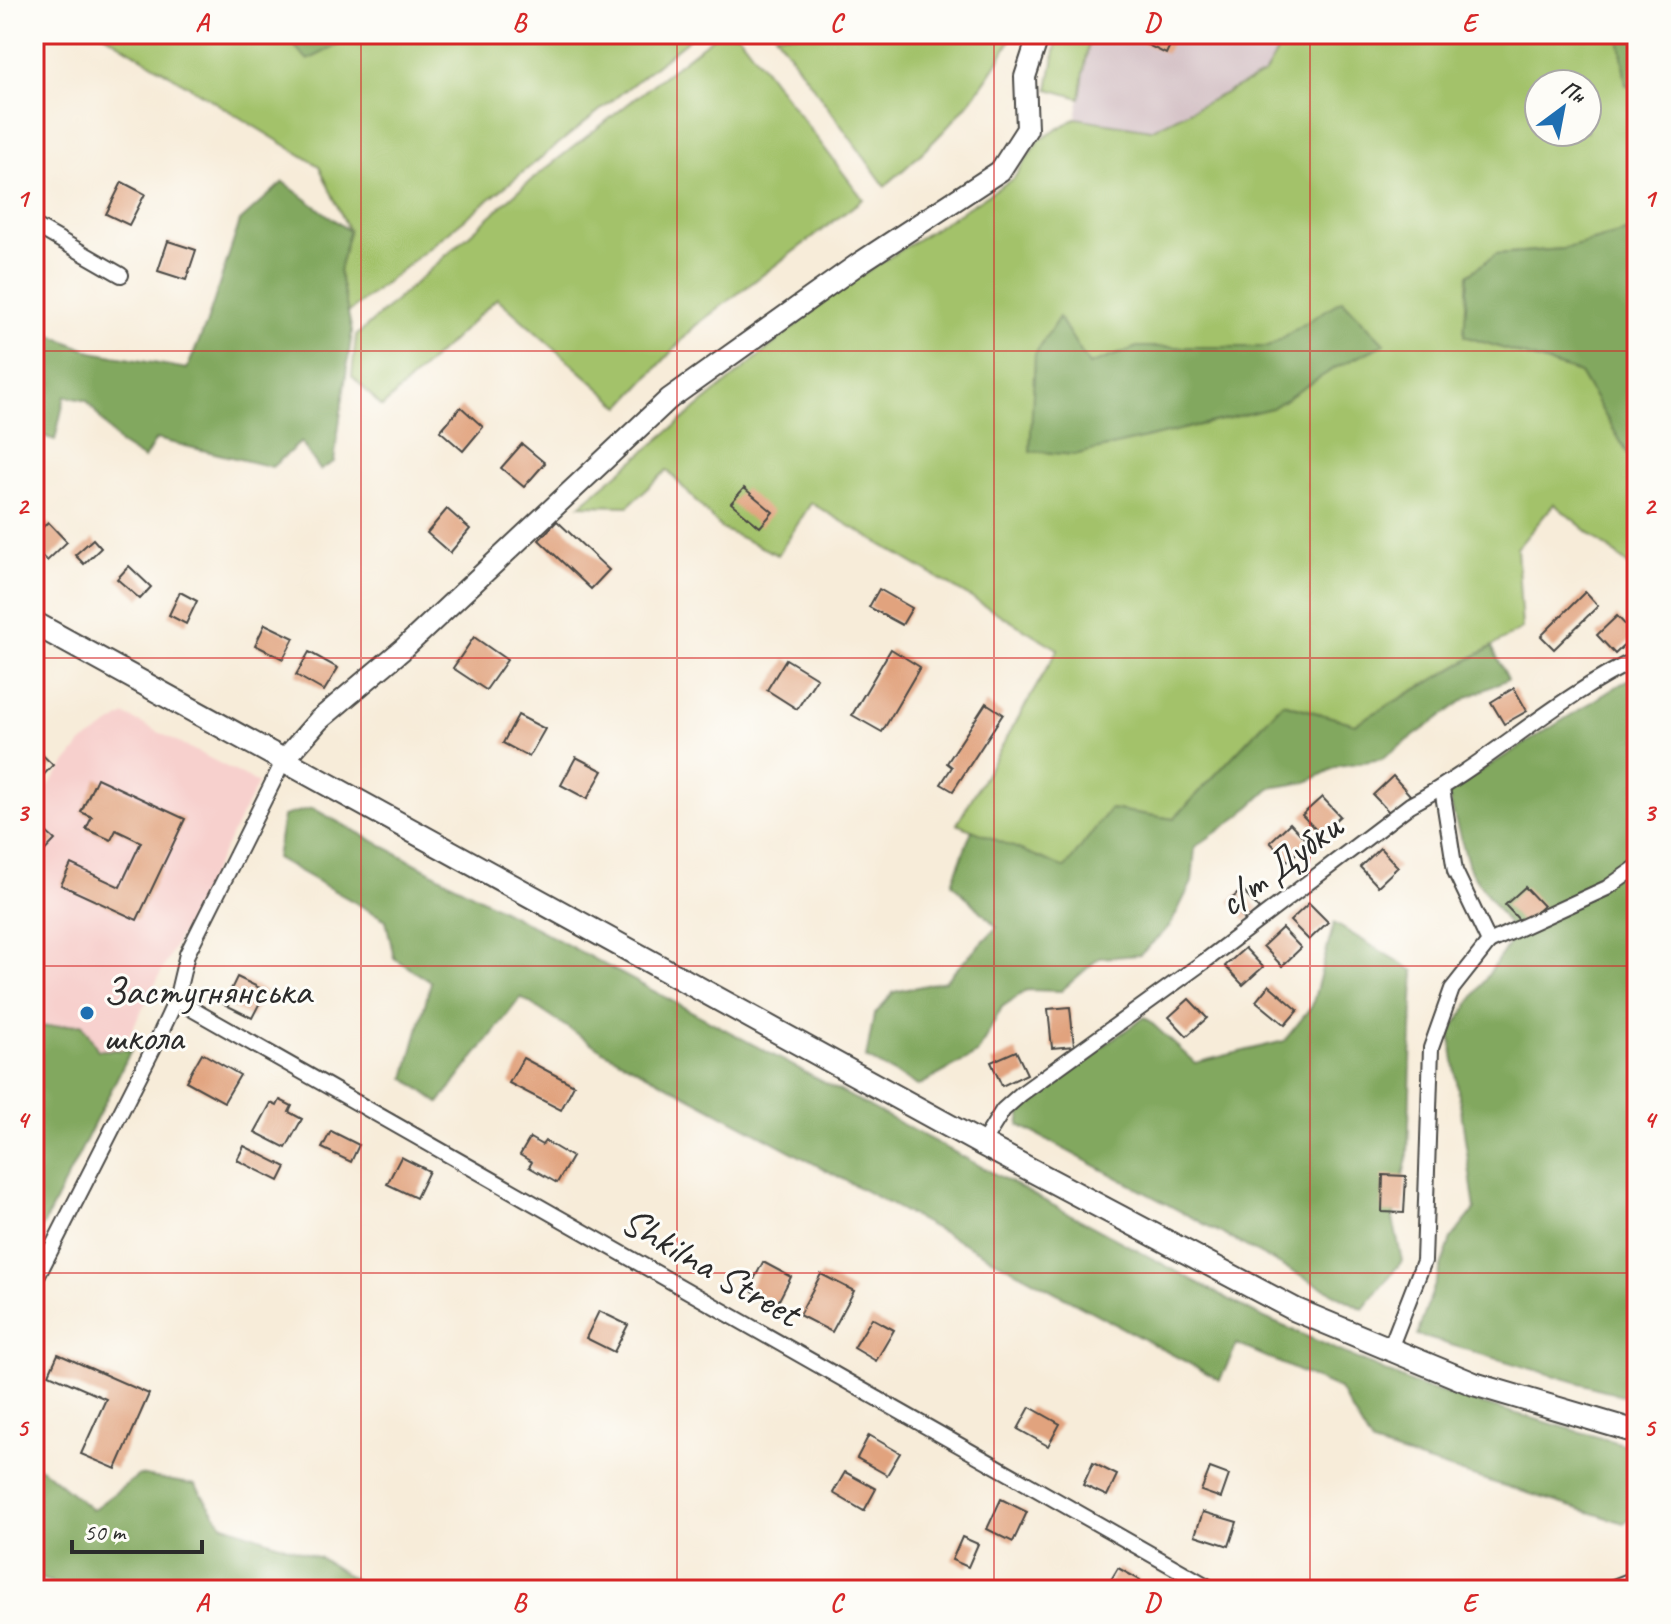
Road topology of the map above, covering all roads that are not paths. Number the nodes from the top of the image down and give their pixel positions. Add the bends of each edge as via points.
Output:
1 (39, 34) edge
2 (1039, 34) edge
3 (34, 43) edge
4 (34, 225) edge
5 (121, 275) dead end
6 (34, 623) edge
7 (1637, 659) edge
8 (284, 760) junction
9 (1442, 788) junction
10 (1637, 867) edge
11 (1489, 942) junction
12 (176, 1000) junction
13 (982, 1144) junction
14 (34, 1283) edge
15 (1389, 1351) junction
16 (1637, 1432) edge
17 (1637, 1578) edge
18 (1214, 1590) edge
19 (1606, 1590) edge

1 - 3 street
2 - 8 street via 1025,77 1027,129 1000,171 669,399 402,650 319,720
4 - 5 street
6 - 8 main road
7 - 9 street, с/т Дубки
8 - 12 street via 187,954
8 - 13 main road
9 - 11 street via 1455,871
9 - 13 street, с/т Дубки via 1410,805 1021,1094 1003,1110
10 - 11 street via 1607,888
11 - 15 street via 1452,989 1431,1048 1424,1261
12 - 14 street
12 - 18 street, Shkilna Street
13 - 15 main road via 1283,1303
15 - 16 main road via 1474,1384
17 - 19 street

